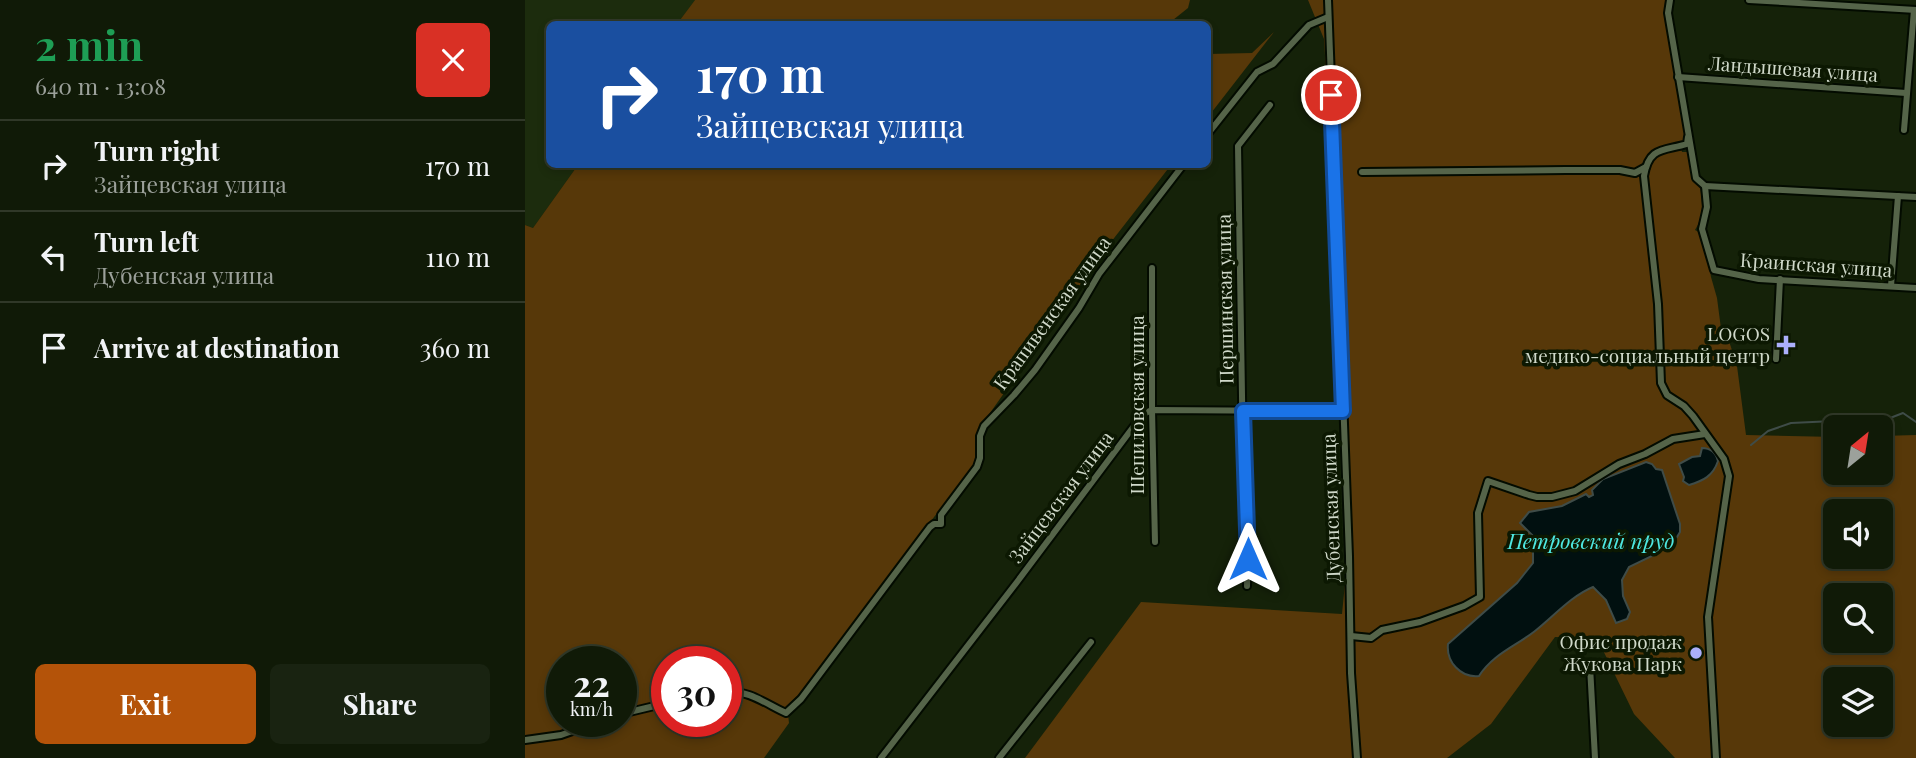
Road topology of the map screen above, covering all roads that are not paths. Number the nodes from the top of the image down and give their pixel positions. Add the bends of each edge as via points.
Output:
1 (1328, 0) edge
2 (1670, 0) edge
3 (1749, 0) edge
4 (1915, 10) edge
5 (1328, 17) junction
6 (1678, 77) junction
7 (1906, 93) junction
8 (1270, 105) dead end
9 (1211, 130) edge
10 (1904, 130) dead end
11 (1688, 137) junction
12 (1646, 167) junction
13 (1181, 168) edge
14 (1362, 172) dead end
15 (1705, 186) junction
16 (1898, 196) junction
17 (1916, 197) edge
18 (1152, 268) dead end
19 (1780, 279) junction
20 (1891, 286) junction
21 (1916, 288) edge
22 (1776, 359) dead end
23 (1152, 410) junction
24 (1243, 411) junction
25 (1343, 411) junction
26 (1705, 434) junction
27 (1155, 542) dead end
28 (1247, 586) dead end
29 (1351, 636) junction
30 (1091, 642) dead end
31 (1590, 666) dead end
32 (742, 693) edge
33 (547, 737) edge
34 (525, 740) edge
35 (881, 758) edge
36 (999, 758) edge
37 (1357, 758) edge
38 (1595, 758) edge
39 (1716, 758) edge

1 - 5 street, Дубенская улица
2 - 6 street
3 - 4 street
4 - 7 street
5 - 9 street via 1309,25 1273,64 1257,72
5 - 25 street, Дубенская улица
6 - 7 street, Ландышевая улица
6 - 11 street
7 - 10 street
8 - 24 street, Першинская улица via 1238,146
11 - 12 street via 1687,144 1652,154
11 - 15 street via 1696,178
12 - 14 street via 1635,173
12 - 26 street via 1661,383
13 - 32 street, Крапивенская улица via 1099,274 1035,370 984,426 977,467 941,516 941,524 930,527 801,699 786,713
15 - 16 street
15 - 19 street, Краинская улица via 1702,229 1714,271
16 - 17 street
16 - 20 street
18 - 23 street, Шепиловская улица
19 - 20 street, Краинская улица
19 - 22 street
20 - 21 street, Краинская улица
23 - 24 street
23 - 27 street, Шепиловская улица
23 - 35 street, Зайцевская улица via 1138,419
24 - 25 street
24 - 28 street, Першинская улица
25 - 29 street, Дубенская улица
26 - 29 street via 1673,439 1575,491 1552,497 1535,497 1488,481 1478,513 1481,597 1420,622 1381,629 1371,638
26 - 39 street via 1724,459 1730,476 1708,617
29 - 37 street, Дубенская улица
30 - 36 street
31 - 38 street
33 - 34 street

